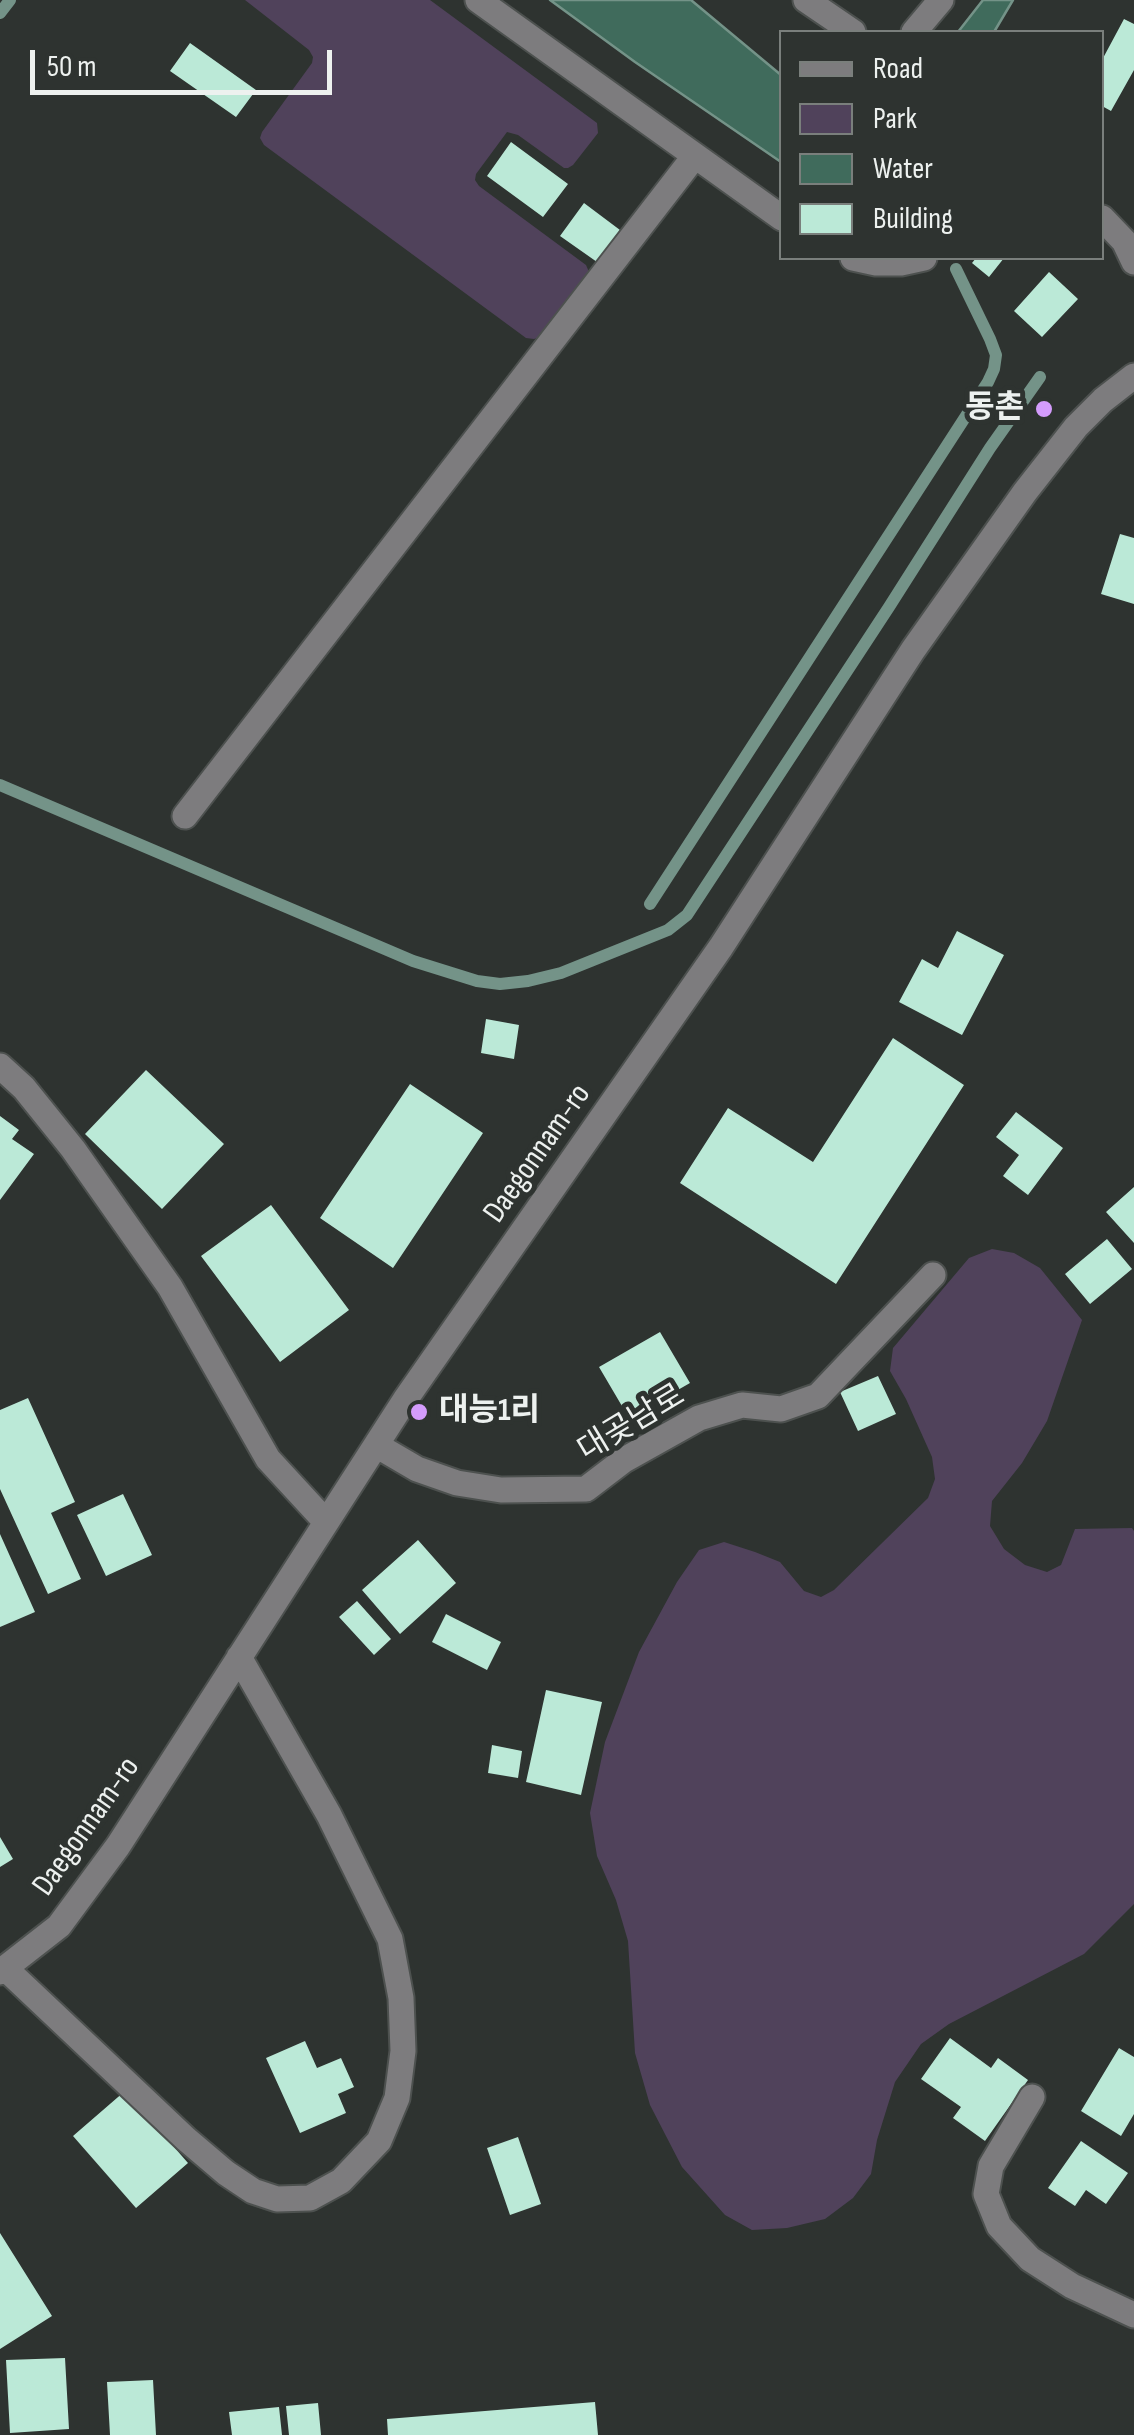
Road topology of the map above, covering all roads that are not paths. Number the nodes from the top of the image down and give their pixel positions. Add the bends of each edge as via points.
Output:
1 (478, 0) edge
2 (806, 0) edge
3 (941, 0) edge
4 (850, 30) edge
5 (916, 30) edge
6 (694, 157) junction
7 (779, 216) edge
8 (1104, 220) edge
9 (862, 260) edge
10 (915, 260) edge
11 (1134, 262) edge
12 (1134, 376) edge
13 (185, 816) dead end
14 (0, 1066) edge
15 (933, 1274) dead end
16 (376, 1445) junction
17 (326, 1522) junction
18 (239, 1658) junction
19 (3, 1970) edge
20 (1032, 2097) dead end
21 (1134, 2315) edge

1 - 6 street
2 - 4 street
3 - 5 street
6 - 7 street
6 - 13 street
8 - 11 street
9 - 10 street
12 - 16 street, Daegonnam-ro via 1076,426 1024,492 912,650 721,948
14 - 17 street via 73,1149 170,1287 268,1459
15 - 16 street, 대곶남로 via 818,1396 781,1409 742,1405 699,1418 586,1490 457,1483
16 - 17 street, Daegonnam-ro
17 - 18 street, Daegonnam-ro
18 - 19 street, Daegonnam-ro via 58,1926
18 - 19 street via 390,1939 403,2051 396,2098 379,2141 341,2181 310,2198 277,2199 253,2190 186,2139
20 - 21 street via 991,2166 986,2194 999,2226 1030,2259

